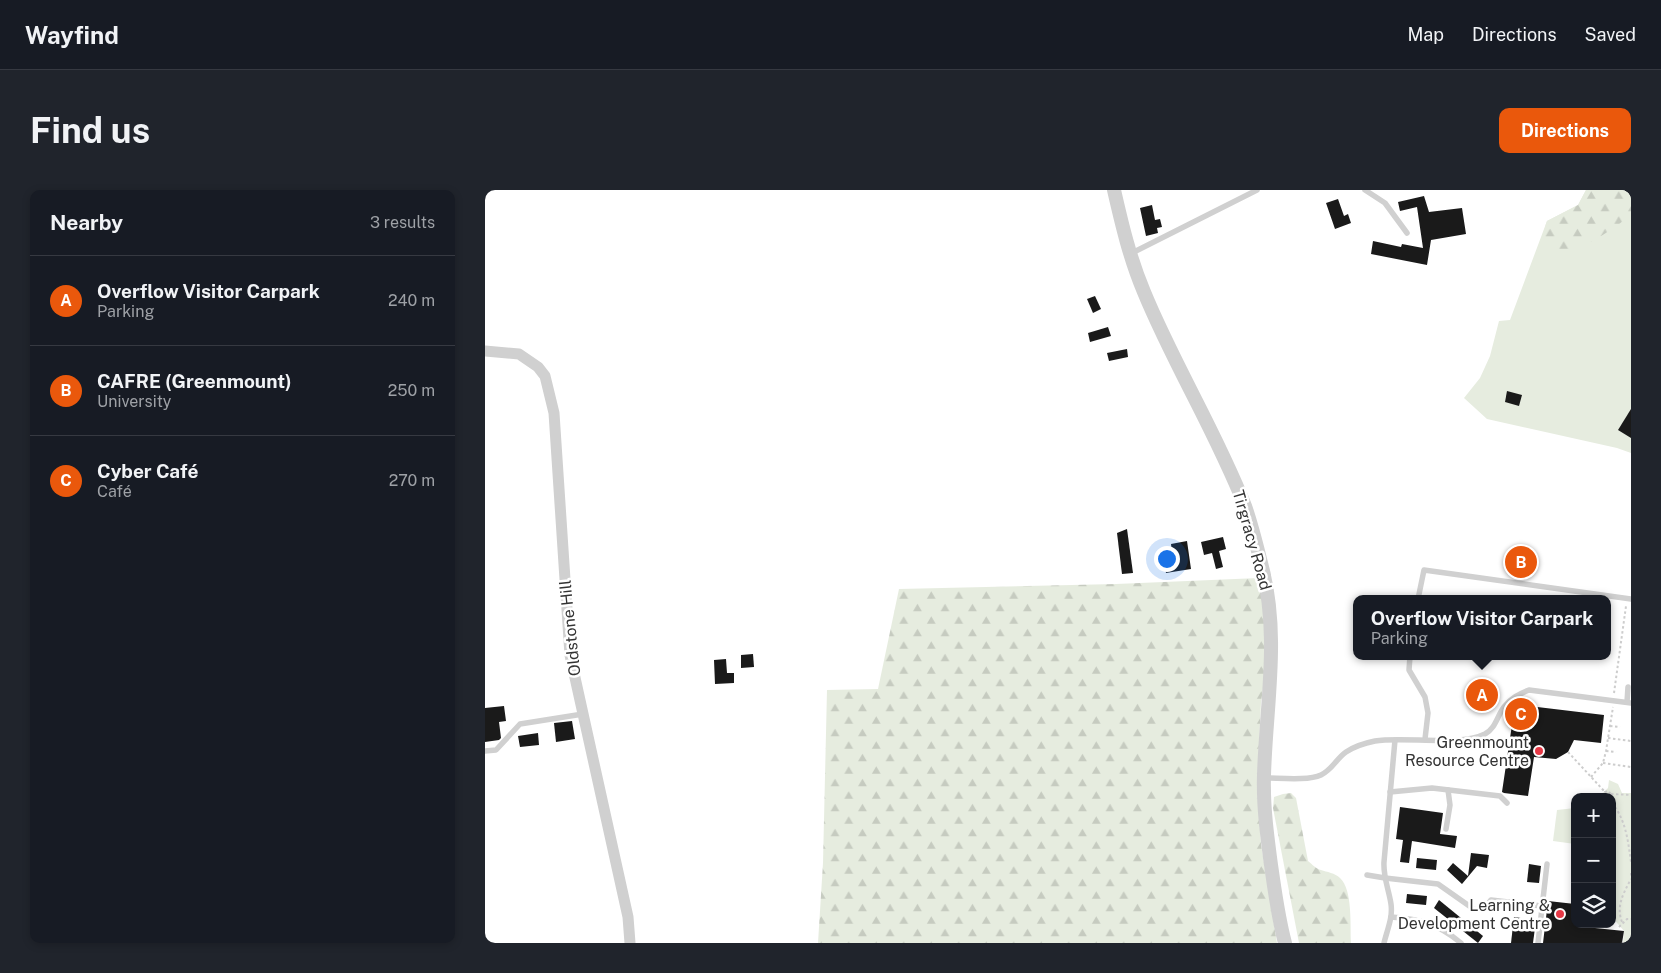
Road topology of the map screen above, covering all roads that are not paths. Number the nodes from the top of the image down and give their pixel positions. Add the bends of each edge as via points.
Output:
1 (1114, 190) edge
2 (1257, 190) edge
3 (1365, 190) edge
4 (1407, 234) dead end
5 (1130, 254) junction
6 (485, 351) edge
7 (1419, 595) edge
8 (1601, 595) edge
9 (1611, 596) edge
10 (1629, 599) edge
11 (1410, 660) edge
12 (1628, 687) dead end
13 (1629, 702) edge
14 (583, 714) junction
15 (1395, 740) junction
16 (1425, 740) junction
17 (485, 751) edge
18 (1264, 778) junction
19 (1448, 790) junction
20 (1390, 792) junction
21 (1507, 803) dead end
22 (1446, 829) dead end
23 (1547, 864) dead end
24 (1367, 875) dead end
25 (1385, 878) junction
26 (1542, 906) junction
27 (1391, 917) junction
28 (630, 943) edge
29 (1285, 943) edge
30 (1384, 943) edge
31 (1461, 943) edge
32 (1538, 943) edge

1 - 5 street, Tirgracy Road
2 - 5 lane
3 - 4 lane via 1385,203
5 - 18 street, Tirgracy Road via 1151,309 1245,508 1262,567 1271,622
6 - 14 street, Oldstone Hill via 519,354 545,376 555,422 569,655
7 - 8 lane via 1424,570
9 - 10 lane
11 - 16 lane via 1409,670 1427,705
12 - 13 lane
13 - 16 lane via 1529,690 1516,695 1504,707 1495,726 1485,734 1465,740
14 - 17 lane via 520,724 496,750
14 - 28 street, Oldstone Hill via 628,917
15 - 16 lane
15 - 18 lane via 1362,744 1347,752 1321,775
15 - 20 lane
18 - 29 street, Tirgracy Road via 1265,816 1278,917
19 - 20 lane via 1425,788
19 - 21 lane via 1500,796
19 - 22 lane via 1450,805
20 - 25 lane
23 - 26 lane
24 - 25 lane
25 - 26 lane via 1438,884 1475,910 1484,909 1491,900
25 - 27 lane
26 - 32 lane
27 - 30 lane
27 - 31 lane via 1437,926

